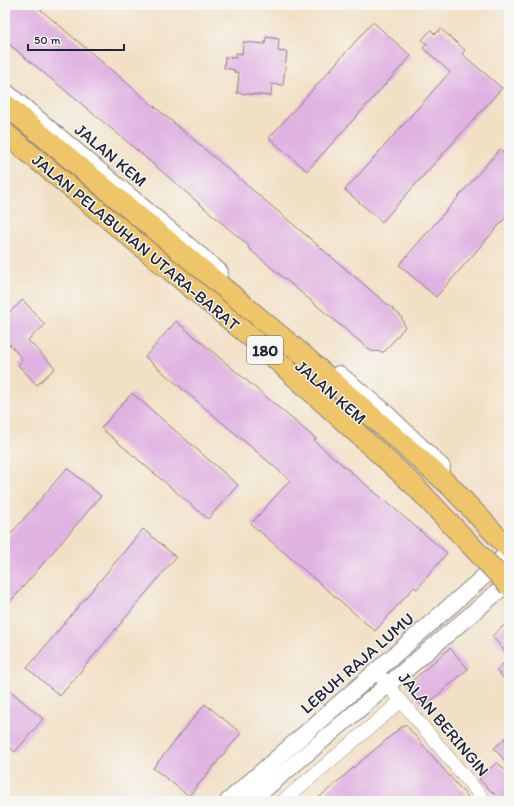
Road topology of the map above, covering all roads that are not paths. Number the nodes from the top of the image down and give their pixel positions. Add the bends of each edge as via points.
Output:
1 (5, 91) edge
2 (5, 104) edge
3 (5, 132) edge
4 (5, 140) edge
5 (509, 542) edge
6 (509, 550) edge
7 (489, 572) junction
8 (508, 587) edge
9 (376, 671) junction
10 (388, 685) junction
11 (401, 701) junction
12 (291, 799) edge
13 (228, 801) edge
14 (251, 801) edge
15 (485, 801) edge

1 - 5 street, JALAN KEM via 382,409 456,480
2 - 6 main road, JALAN PELABUHAN UTARA-BARAT / 180 via 302,354 452,487
3 - 8 main road, JALAN PELABUHAN UTARA-BARAT / 180, bridge via 264,349 415,486
4 - 7 street, JALAN KEM via 343,428 425,502
6 - 7 street, LEBUH RAJA LUMU
7 - 8 street, JALAN KEM
7 - 9 street, LEBUH RAJA LUMU
8 - 10 street
9 - 10 street, JALAN BERINGIN
9 - 13 street, LEBUH RAJA LUMU
10 - 11 street, JALAN BERINGIN
10 - 14 street
11 - 12 street
11 - 15 street, JALAN BERINGIN

